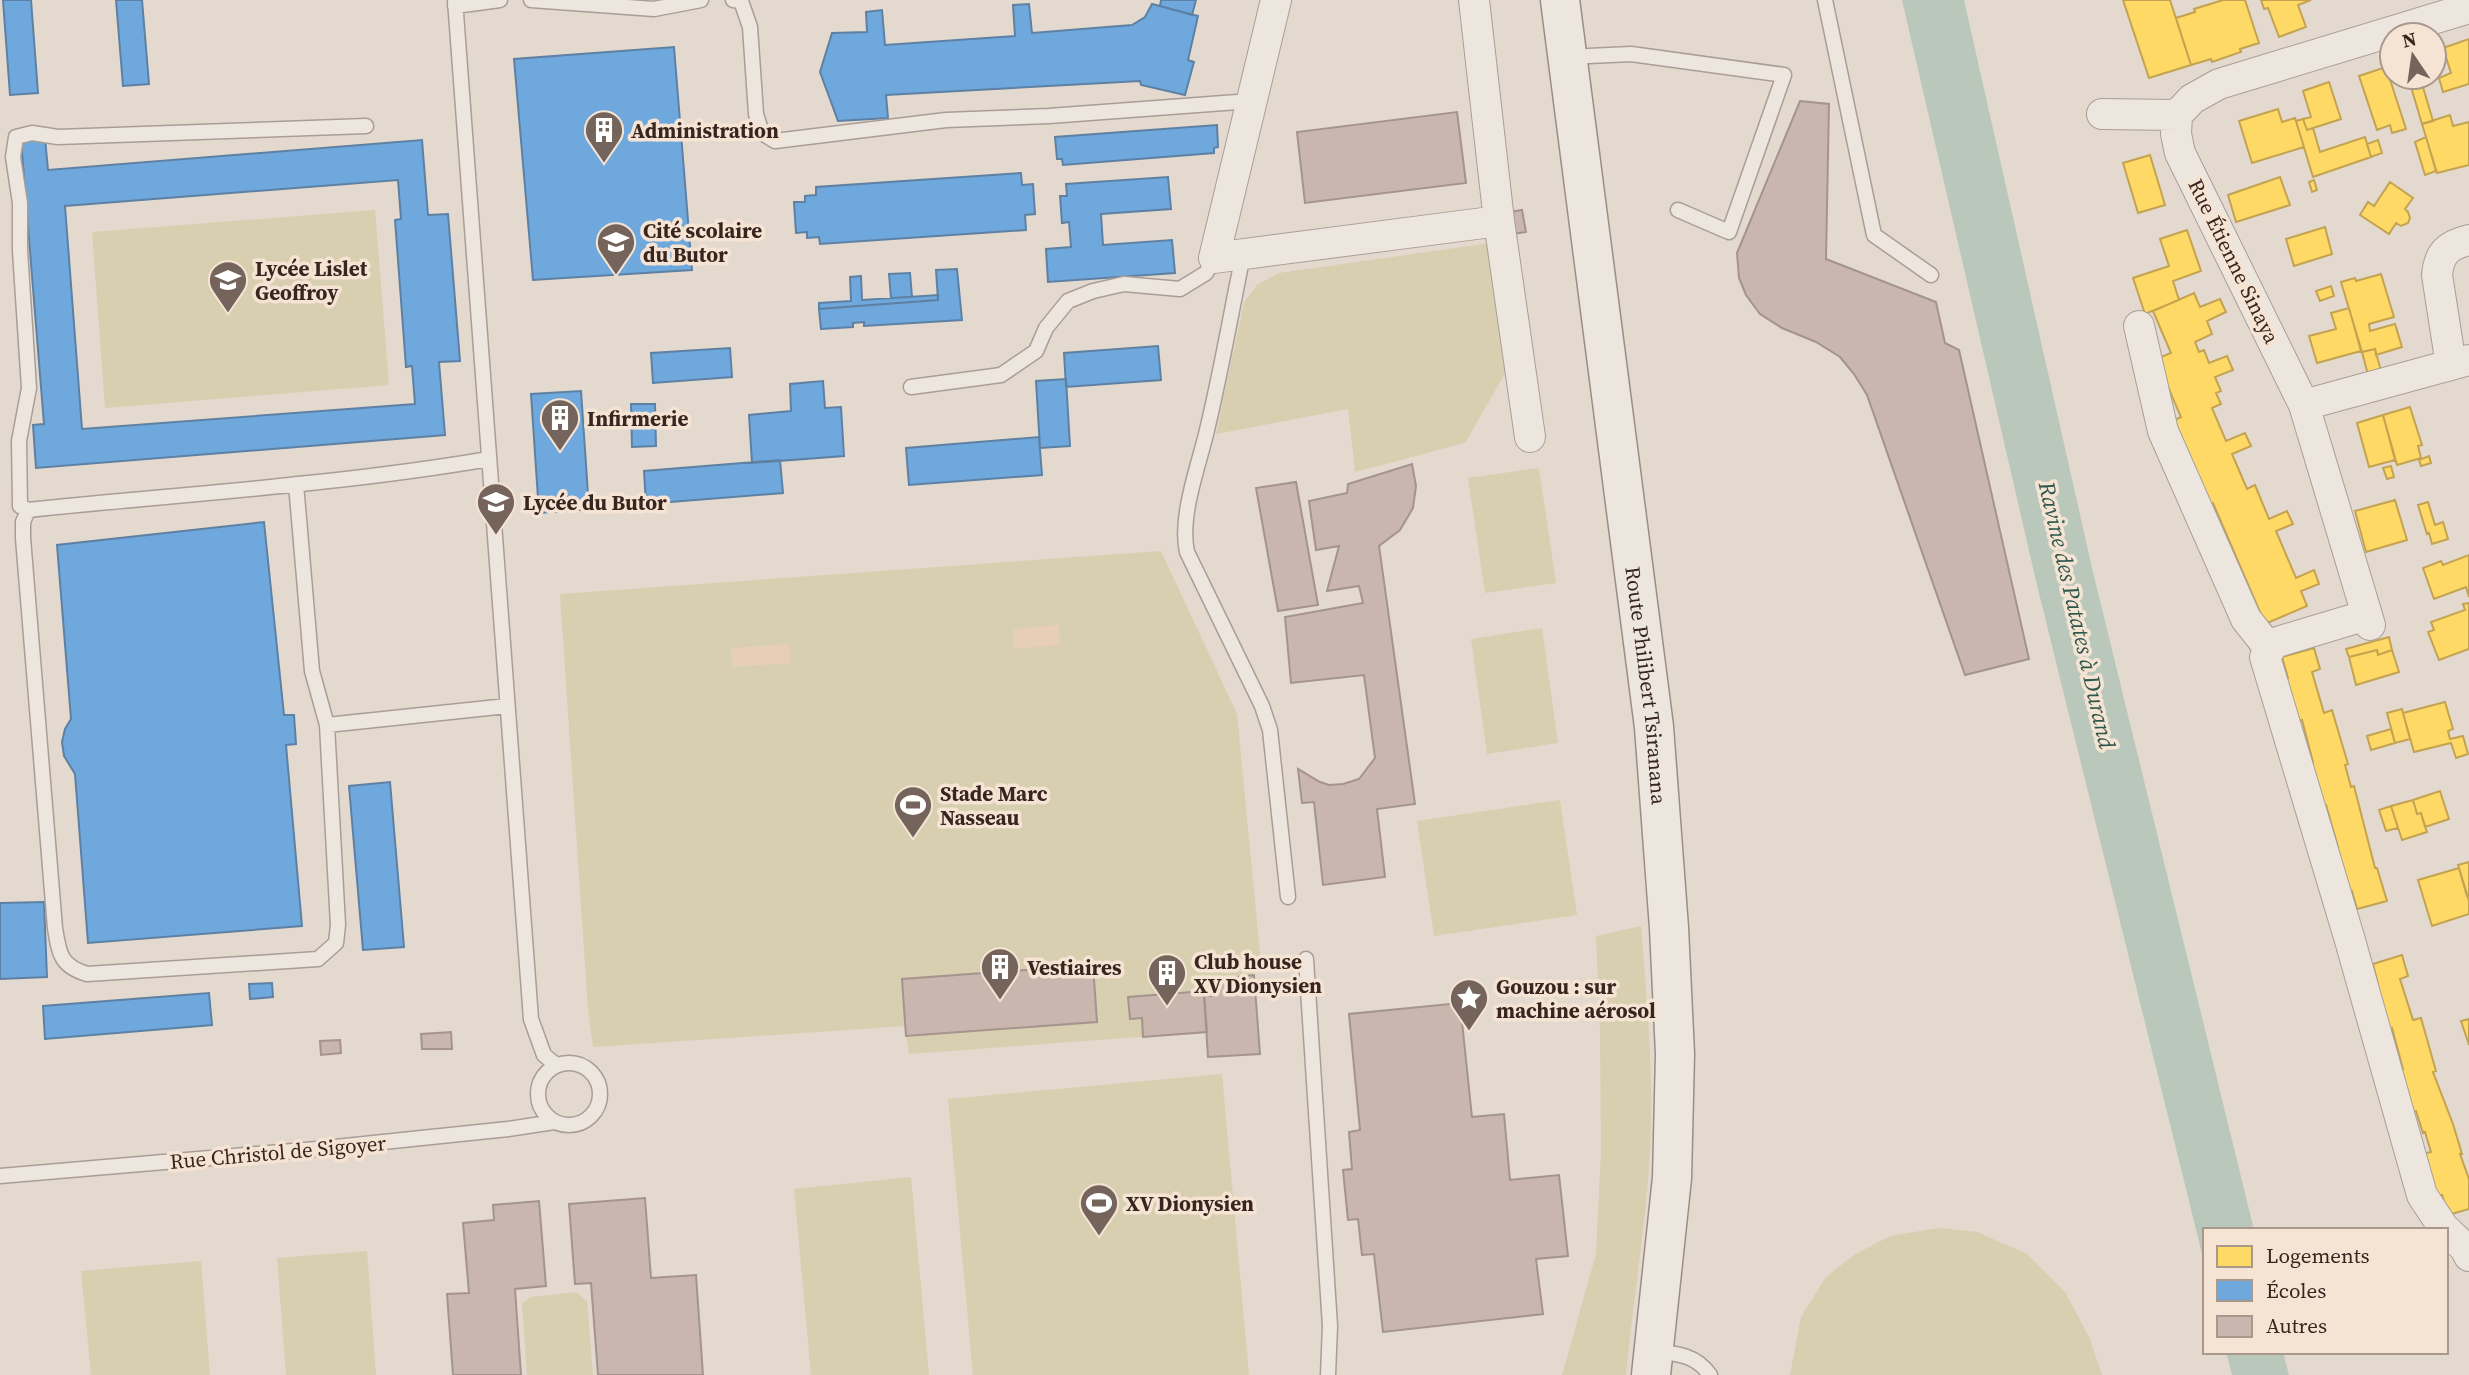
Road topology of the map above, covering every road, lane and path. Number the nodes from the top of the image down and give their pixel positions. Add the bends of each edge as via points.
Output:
1 (500, 0) edge
2 (531, 0) edge
3 (701, 0) edge
4 (733, 0) edge
5 (1276, 0) edge
6 (1474, 0) edge
7 (1560, 0) edge
8 (1825, 0) edge
9 (455, 3) edge
10 (2469, 8) edge
11 (1567, 57) junction
12 (1251, 101) junction
13 (2102, 114) dead end
14 (2177, 115) junction
15 (366, 126) dead end
16 (1678, 211) dead end
17 (1499, 221) junction
18 (2469, 240) edge
19 (1228, 256) junction
20 (1931, 275) dead end
21 (2139, 326) dead end
22 (2460, 362) edge
23 (911, 387) dead end
24 (2304, 405) junction
25 (1530, 437) dead end
26 (489, 459) junction
27 (296, 484) junction
28 (28, 510) junction
29 (2269, 648) junction
30 (508, 706) junction
31 (327, 725) junction
32 (1288, 897) dead end
33 (1306, 959) dead end
34 (555, 1064) junction
35 (554, 1122) junction
36 (0, 1176) edge
37 (2445, 1228) edge
38 (2448, 1232) edge
39 (2469, 1256) edge
40 (1653, 1363) edge
41 (1328, 1375) edge
42 (1710, 1375) edge

1 - 9 lane
2 - 3 lane via 654,9
4 - 12 lane via 741,1 750,27 756,114 762,133 775,141 946,120
5 - 12 street
6 - 17 street
7 - 11 main road, Route Philibert Tsiranana
8 - 20 lane via 1874,235
9 - 26 lane
10 - 14 street via 2219,84 2192,99
11 - 16 lane via 1631,54 1784,75 1729,232
11 - 40 main road, Route Philibert Tsiranana via 1654,727 1668,914 1675,1054 1672,1178
12 - 19 street
13 - 14 street
14 - 24 street, Rue Étienne Sinaya via 2180,153
15 - 28 lane via 58,136 32,133 16,138 13,157 20,203 29,388 19,441 19,496 20,506
17 - 19 street
17 - 25 street
18 - 22 street via 2445,251 2438,261 2437,275
19 - 23 lane via 1180,289 1124,284 1068,301 1046,328 1036,351 1001,375
19 - 32 lane via 1208,429 1184,539 1270,730
21 - 29 street via 2162,431 2246,619
22 - 24 street
24 - 29 street, Rue Étienne Sinaya via 2368,620
26 - 27 lane
26 - 30 lane
27 - 28 lane
27 - 31 lane via 312,671
28 - 31 lane via 23,538 55,928 58,952 71,969 87,974 318,959 336,943
29 - 37 street via 2265,657 2421,1195
30 - 31 lane
30 - 34 lane via 531,1019 544,1055
33 - 41 lane via 1330,1326
34 - 35 lane via 540,1083 538,1097
34 - 35 lane via 576,1062 586,1067 599,1086 599,1101 582,1124
35 - 36 lane, Rue Christol de Sigoyer via 316,1149
38 - 39 street
40 - 42 lane via 1679,1353 1703,1364

